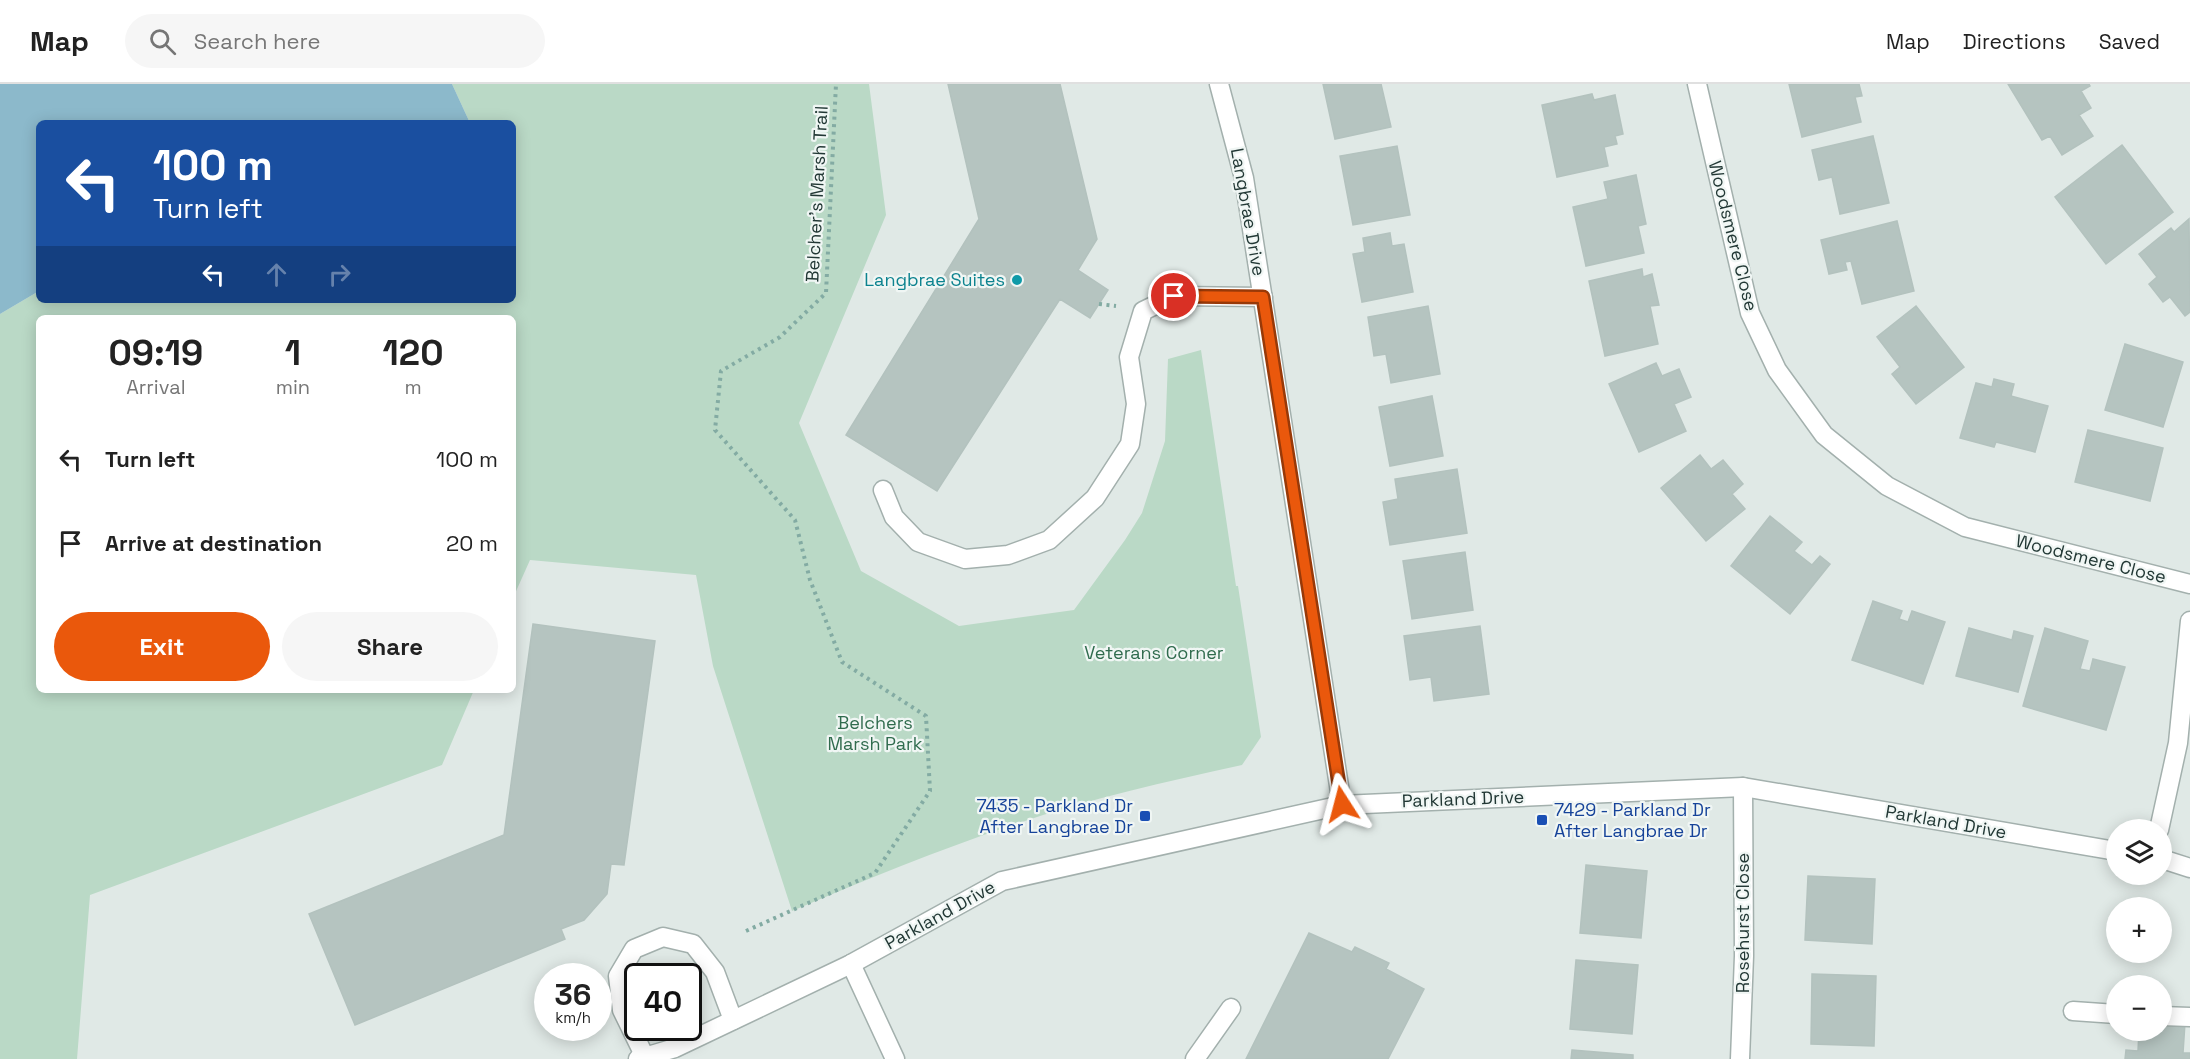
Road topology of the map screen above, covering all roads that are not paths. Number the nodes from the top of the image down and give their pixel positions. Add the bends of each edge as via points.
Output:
1 (1219, 84) edge
2 (1697, 84) edge
3 (1263, 297) junction
4 (883, 490) dead end
5 (2190, 584) edge
6 (2190, 621) edge
7 (1743, 787) junction
8 (1342, 804) junction
9 (2161, 819) edge
10 (2106, 849) edge
11 (2172, 863) edge
12 (2190, 868) edge
13 (851, 964) junction
14 (1231, 1008) dead end
15 (2073, 1011) dead end
16 (2106, 1013) edge
17 (2172, 1016) edge
18 (2190, 1017) edge
19 (733, 1020) junction
20 (641, 1058) edge
21 (895, 1059) edge
22 (1195, 1059) edge
23 (1740, 1059) edge

1 - 3 street, Langbrae Drive via 1244,178
2 - 5 street, Woodsmere Close via 1750,313 1777,370 1824,435 1887,486 1965,527
3 - 4 street via 1174,296 1143,310 1129,357 1136,404 1130,444 1095,498 1049,540 1008,555 965,559 918,542 894,517
3 - 8 street, Langbrae Drive
6 - 9 street via 2178,743
7 - 8 street, Parkland Drive
7 - 10 street, Parkland Drive
7 - 23 street, Rosehurst Close
8 - 13 street, Parkland Drive via 1002,881
11 - 12 street
13 - 19 street, Parkland Drive
13 - 21 street
14 - 22 street
15 - 16 street
17 - 18 street
19 - 20 street, Parkland Drive via 675,1048
19 - 20 street via 715,972 693,944 663,937 634,949 618,976 622,1010

